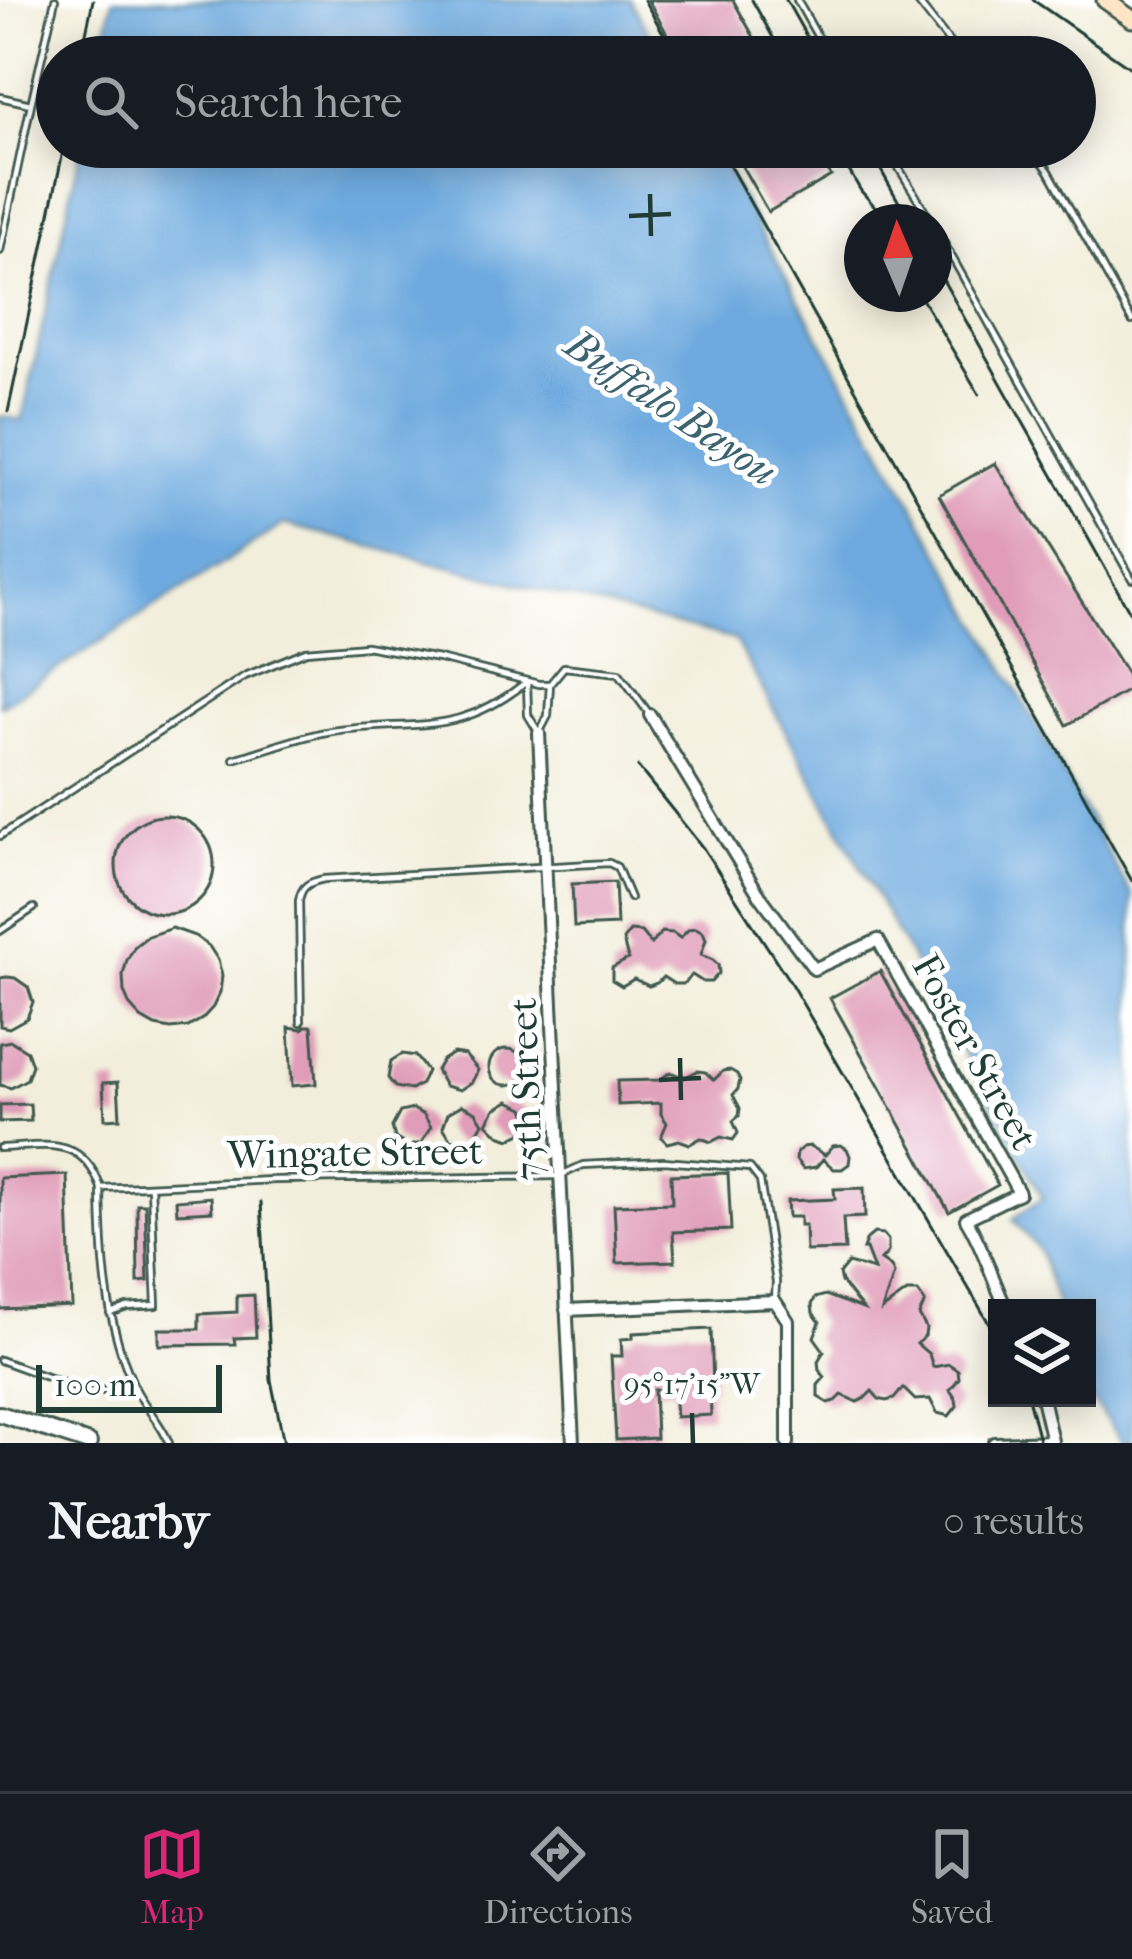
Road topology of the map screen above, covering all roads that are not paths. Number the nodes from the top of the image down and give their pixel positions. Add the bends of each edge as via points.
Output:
1 (55, 0) edge
2 (797, 0) edge
3 (916, 0) edge
4 (1105, 0) edge
5 (1132, 19) edge
6 (47, 36) edge
7 (818, 36) edge
8 (944, 36) edge
9 (36, 82) edge
10 (0, 97) edge
11 (31, 104) junction
12 (899, 168) edge
13 (1047, 168) edge
14 (921, 204) edge
15 (0, 251) edge
16 (952, 258) edge
17 (1132, 321) edge
18 (1132, 579) edge
19 (527, 682) junction
20 (550, 684) junction
21 (650, 715) joint
22 (539, 733) junction
23 (234, 759) dead end
24 (0, 836) edge
25 (545, 865) junction
26 (630, 898) dead end
27 (34, 908) dead end
28 (0, 931) edge
29 (301, 1022) dead end
30 (0, 1148) edge
31 (559, 1176) junction
32 (151, 1186) junction
33 (101, 1188) junction
34 (1002, 1299) edge
35 (777, 1302) junction
36 (566, 1310) junction
37 (110, 1313) junction
38 (0, 1360) edge
39 (135, 1388) junction
40 (1044, 1407) edge
41 (0, 1414) edge
42 (1053, 1442) edge
43 (89, 1443) edge
44 (169, 1443) edge
45 (573, 1443) edge
46 (788, 1443) edge
47 (994, 1443) edge

1 - 6 lane
2 - 7 lane
3 - 8 lane
4 - 5 main road
9 - 11 lane
10 - 11 lane
11 - 15 lane
12 - 14 lane
13 - 17 lane
16 - 18 lane
19 - 20 lane
19 - 22 lane via 528,716
19 - 23 lane via 479,714 332,731
19 - 24 lane via 366,646 306,651 245,676
20 - 21 lane via 564,667 619,674
20 - 22 lane
21 - 34 street, Foster Street via 814,969 878,940 1019,1193 966,1219
22 - 25 street, 75th Street
25 - 26 lane via 614,864
25 - 29 lane via 308,884 299,901
25 - 31 street, 75th Street
27 - 28 lane
30 - 33 lane via 71,1149 90,1162
31 - 32 lane, Wingate Street
31 - 35 lane, Wingate Street via 583,1165 644,1162 750,1168 760,1181
31 - 36 street, 75th Street
32 - 33 lane, Wingate Street
32 - 37 lane via 156,1305
33 - 37 lane
35 - 36 street
35 - 46 street via 788,1321
36 - 45 street, 75th Street
37 - 39 lane
38 - 39 lane via 88,1392
39 - 44 lane
40 - 42 street
41 - 43 street
42 - 47 street

